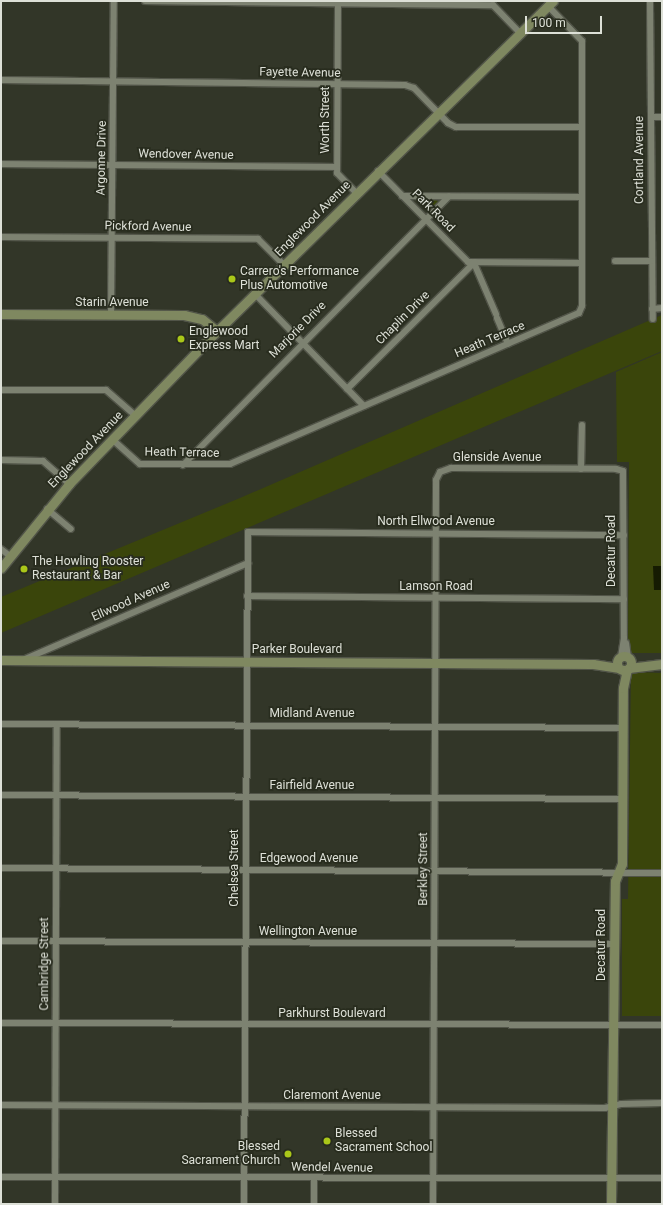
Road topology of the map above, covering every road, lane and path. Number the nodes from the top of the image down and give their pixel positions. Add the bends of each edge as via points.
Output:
1 (114, 1) edge
2 (145, 1) edge
3 (650, 1) edge
4 (338, 2) edge
5 (550, 4) edge
6 (520, 33) junction
7 (1, 80) edge
8 (113, 82) junction
9 (337, 84) junction
10 (438, 113) junction
11 (651, 116) junction
12 (662, 117) edge
13 (582, 127) junction
14 (1, 164) edge
15 (112, 165) junction
16 (336, 167) junction
17 (378, 171) junction
18 (356, 193) junction
19 (402, 196) junction
20 (449, 196) junction
21 (582, 197) junction
22 (426, 219) junction
23 (1, 237) edge
24 (112, 238) junction
25 (615, 261) dead end
26 (652, 261) junction
27 (475, 263) junction
28 (582, 263) junction
29 (284, 265) junction
30 (255, 294) junction
31 (662, 308) edge
32 (652, 309) junction
33 (1, 314) edge
34 (111, 315) junction
35 (653, 319) dead end
36 (217, 331) junction
37 (302, 342) junction
38 (508, 344) junction
39 (347, 389) junction
40 (1, 390) edge
41 (364, 406) junction
42 (136, 416) junction
43 (582, 425) dead end
44 (113, 440) junction
45 (1, 460) edge
46 (183, 465) junction
47 (581, 469) junction
48 (616, 469) joint
49 (70, 484) junction
50 (47, 509) junction
51 (71, 529) dead end
52 (248, 532) joint
53 (436, 533) junction
54 (624, 535) junction
55 (1, 549) edge
56 (10, 556) junction
57 (248, 563) junction
58 (1, 568) edge
59 (247, 596) junction
60 (436, 598) junction
61 (624, 599) junction
62 (1, 660) edge
63 (23, 660) junction
64 (662, 660) edge
65 (247, 661) junction
66 (436, 663) junction
67 (624, 663) junction
68 (662, 664) edge
69 (1, 724) edge
70 (57, 724) junction
71 (247, 725) junction
72 (436, 726) junction
73 (624, 728) junction
74 (1, 795) edge
75 (57, 795) junction
76 (246, 797) junction
77 (435, 798) junction
78 (623, 799) junction
79 (1, 868) edge
80 (57, 868) junction
81 (246, 870) junction
82 (435, 871) junction
83 (618, 872) junction
84 (662, 873) edge
85 (1, 941) edge
86 (56, 941) junction
87 (245, 943) junction
88 (434, 944) junction
89 (614, 944) junction
90 (1, 1023) edge
91 (56, 1023) junction
92 (244, 1024) junction
93 (662, 1025) edge
94 (434, 1026) junction
95 (614, 1026) junction
96 (662, 1103) edge
97 (1, 1105) edge
98 (55, 1106) junction
99 (245, 1106) junction
100 (613, 1106) junction
101 (433, 1108) junction
102 (1, 1177) edge
103 (56, 1178) junction
104 (662, 1178) edge
105 (244, 1179) junction
106 (314, 1179) junction
107 (433, 1180) junction
108 (612, 1180) junction
109 (55, 1204) edge
110 (244, 1204) edge
111 (314, 1204) edge
112 (433, 1204) edge
113 (611, 1204) edge

1 - 8 street, Argonne Drive
2 - 4 street
3 - 11 street, Cortland Avenue
4 - 6 street via 493,5
4 - 9 street, Worth Street
5 - 6 street, Englewood Avenue
5 - 13 street, Heath Terrace via 582,41
6 - 10 street, Englewood Avenue
7 - 8 street, Fayette Avenue
8 - 9 street, Fayette Avenue
8 - 15 street, Argonne Drive
9 - 10 street, Fayette Avenue via 410,86
9 - 16 street, Worth Street
10 - 13 street, Fayette Avenue via 448,123 456,126
10 - 17 street, Englewood Avenue
11 - 12 street
11 - 26 street, Cortland Avenue
13 - 21 street, Heath Terrace
14 - 15 street, Wendover Avenue
15 - 16 street, Wendover Avenue
15 - 24 street, Argonne Drive
16 - 18 street via 337,173
17 - 18 street, Englewood Avenue
17 - 19 street, Park Road
18 - 29 street, Englewood Avenue
19 - 20 street
19 - 22 street, Park Road
20 - 21 street
20 - 22 street, Marjorie Drive
21 - 28 street, Heath Terrace
22 - 27 street, Park Road via 468,262
22 - 37 street, Marjorie Drive
23 - 24 street, Pickford Avenue
24 - 29 street, Pickford Avenue via 258,239
24 - 34 street, Argonne Drive
25 - 26 street
26 - 32 street, Cortland Avenue
27 - 28 street
27 - 38 street
27 - 39 street, Chaplin Drive
28 - 38 street, Heath Terrace via 582,306 579,313
29 - 30 street, Englewood Avenue
30 - 36 street, Englewood Avenue
30 - 37 street
31 - 32 street
32 - 35 street, Cortland Avenue
33 - 34 street, Starin Avenue
34 - 36 street, Starin Avenue via 194,316
36 - 42 street, Englewood Avenue
37 - 39 street
37 - 46 street, Marjorie Drive
38 - 41 street, Heath Terrace
39 - 41 street
40 - 42 street via 106,390
41 - 46 street, Heath Terrace via 230,464
42 - 44 street, Englewood Avenue
43 - 47 street
44 - 46 street, Heath Terrace via 136,463
44 - 49 street, Englewood Avenue
45 - 49 street via 43,461
47 - 48 street, Glenside Avenue
47 - 53 street, Glenside Avenue via 447,468 440,472 436,480
48 - 54 street, Decatur Road via 624,474
49 - 50 street, Englewood Avenue
50 - 51 street
50 - 56 street, Englewood Avenue
52 - 53 street, North Ellwood Avenue
52 - 57 street, Chelsea Street
53 - 54 street, North Ellwood Avenue
53 - 60 street, Berkley Street
54 - 61 street, Decatur Road
55 - 56 street
56 - 58 street, Englewood Avenue
57 - 59 street, Chelsea Street
57 - 63 street, Ellwood Avenue
59 - 60 street, Lamson Road
59 - 65 street, Chelsea Street
60 - 61 street, Lamson Road
60 - 66 street, Berkley Street
61 - 67 street, Decatur Road
62 - 63 street, Parker Boulevard
63 - 65 street, Parker Boulevard
64 - 67 street, Parker Boulevard
65 - 66 street, Parker Boulevard
65 - 71 street, Chelsea Street
66 - 67 street, Parker Boulevard
66 - 72 street, Berkley Street
67 - 68 street, Parker Boulevard
67 - 73 street, Decatur Road
69 - 70 street, Midland Avenue
70 - 71 street, Midland Avenue
70 - 75 street, Cambridge Street
71 - 72 street, Midland Avenue
71 - 76 street, Chelsea Street
72 - 73 street, Midland Avenue
72 - 77 street, Berkley Street
73 - 78 street, Decatur Road
74 - 75 street, Fairfield Avenue
75 - 76 street, Fairfield Avenue
75 - 80 street, Cambridge Street
76 - 77 street, Fairfield Avenue
76 - 81 street, Chelsea Street
77 - 78 street, Fairfield Avenue
77 - 82 street, Berkley Street
78 - 83 street, Decatur Road via 622,864
79 - 80 street, Edgewood Avenue
80 - 81 street, Edgewood Avenue
80 - 86 street, Cambridge Street
81 - 82 street, Edgewood Avenue
81 - 87 street, Chelsea Street
82 - 83 street, Edgewood Avenue
82 - 88 street, Berkley Street
83 - 84 street, Edgewood Avenue
83 - 89 street, Decatur Road via 615,881
85 - 86 street, Wellington Avenue
86 - 87 street, Wellington Avenue
86 - 91 street, Cambridge Street
87 - 88 street, Wellington Avenue
87 - 92 street, Chelsea Street
88 - 89 street, Wellington Avenue
88 - 94 street, Berkley Street
89 - 95 street, Decatur Road
90 - 91 street, Parkhurst Boulevard
91 - 92 street, Parkhurst Boulevard
91 - 98 street, Cambridge Street
92 - 94 street, Parkhurst Boulevard
92 - 99 street, Chelsea Street
93 - 95 street, Parkhurst Boulevard
94 - 95 street, Parkhurst Boulevard
94 - 101 street, Berkley Street
95 - 100 street, Decatur Road
96 - 100 street, Claremont Avenue
97 - 98 street, Claremont Avenue
98 - 99 street, Claremont Avenue
98 - 103 street, Cambridge Street
99 - 101 street, Claremont Avenue
99 - 105 street, Chelsea Street
100 - 101 street, Claremont Avenue
100 - 108 street, Decatur Road
101 - 107 street, Berkley Street
102 - 103 street, Wendel Avenue
103 - 105 street, Wendel Avenue
103 - 109 street, Cambridge Street
104 - 108 street, Wendel Avenue
105 - 106 street, Wendel Avenue
105 - 110 street, Chelsea Street
106 - 107 street, Wendel Avenue
106 - 111 street
107 - 108 street, Wendel Avenue
107 - 112 street, Berkley Street
108 - 113 street, Decatur Road

